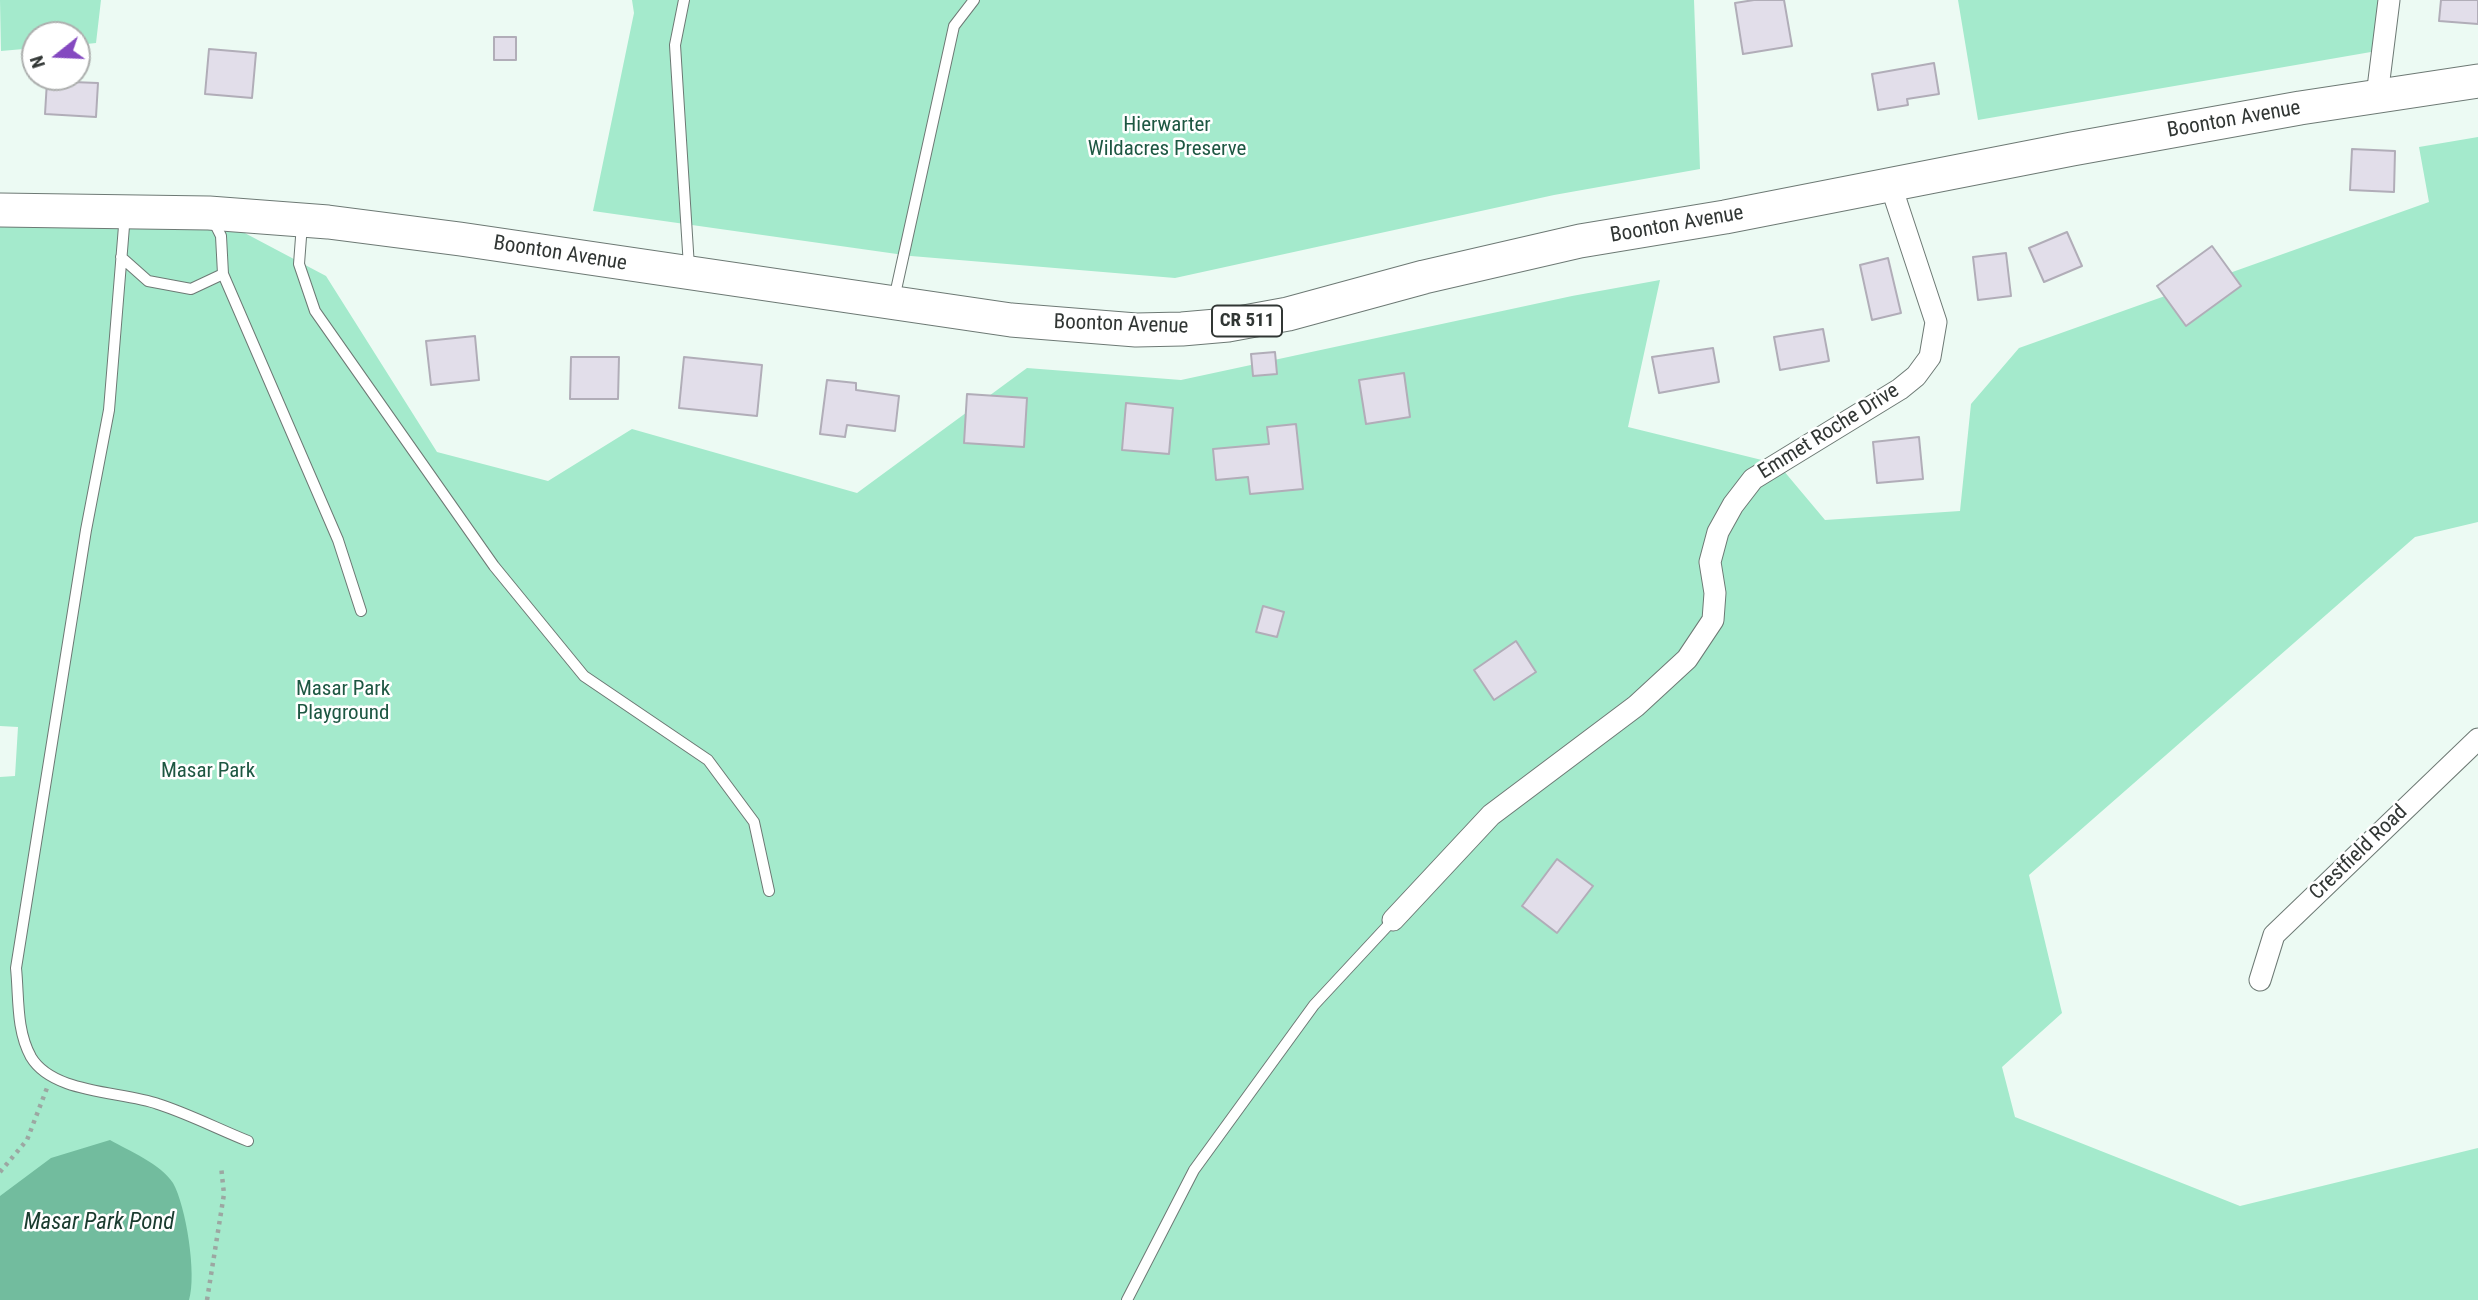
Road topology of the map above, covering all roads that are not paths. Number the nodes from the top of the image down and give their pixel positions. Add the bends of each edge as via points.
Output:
1 (684, 0) edge
2 (974, 0) edge
3 (2389, 0) edge
4 (2478, 81) edge
5 (2377, 96) junction
6 (1891, 186) junction
7 (0, 209) edge
8 (125, 210) junction
9 (224, 221) junction
10 (302, 221) junction
11 (121, 257) junction
12 (690, 273) junction
13 (223, 274) junction
14 (893, 304) junction
15 (361, 611) dead end
16 (2478, 739) edge
17 (769, 891) dead end
18 (1393, 920) joint
19 (2260, 980) dead end
20 (248, 1141) dead end
21 (1127, 1300) edge

1 - 12 lane via 675,45
2 - 14 lane via 954,26
3 - 5 street
4 - 5 main road, Boonton Avenue / CR 511
5 - 6 main road, Boonton Avenue / CR 511 via 2071,149
6 - 14 main road, Boonton Avenue / CR 511 via 1580,241 1228,325 1136,330
6 - 18 street, Emmet Roche Drive via 1936,322 1930,357 1900,389 1753,479 1718,532 1710,562 1713,620 1687,659 1636,706 1491,815
7 - 8 main road, Boonton Avenue / CR 511
8 - 9 main road, Boonton Avenue / CR 511
8 - 11 lane
9 - 10 main road, Boonton Avenue / CR 511
9 - 13 lane
10 - 12 main road, Boonton Avenue / CR 511
10 - 17 lane via 299,264 315,311 494,566 584,676 708,760 754,822
11 - 13 lane via 148,281 191,289
11 - 20 lane via 109,410 16,968 21,1034 32,1059 51,1077 157,1104
12 - 14 main road, Boonton Avenue / CR 511
13 - 15 lane via 338,540
16 - 19 street, Crestfield Road via 2274,935
18 - 21 lane via 1314,1005 1194,1170

